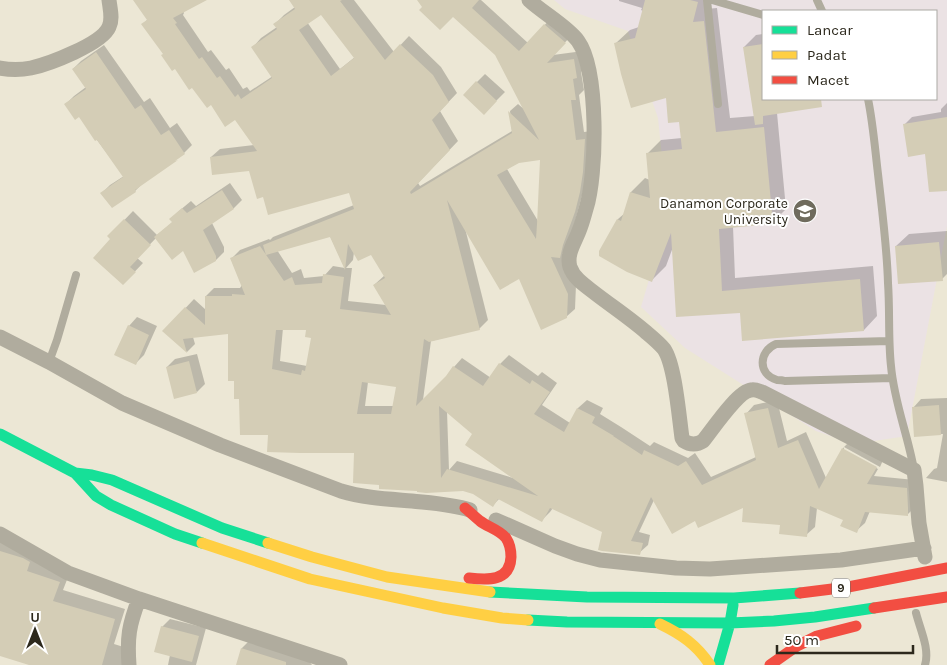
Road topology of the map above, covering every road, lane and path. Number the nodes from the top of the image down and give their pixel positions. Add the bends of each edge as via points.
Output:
1 (109, 0) edge
2 (529, 0) edge
3 (707, 0) edge
4 (712, 0) edge
5 (762, 14) edge
6 (0, 68) edge
7 (868, 100) edge
8 (718, 104) dead end
9 (76, 275) dead end
10 (0, 337) edge
11 (889, 341) junction
12 (48, 362) junction
13 (892, 378) junction
14 (0, 434) edge
15 (914, 470) junction
16 (75, 473) junction
17 (465, 508) junction
18 (0, 534) edge
19 (924, 548) junction
20 (947, 568) edge
21 (927, 571) junction
22 (424, 583) junction
23 (945, 597) edge
24 (734, 598) junction
25 (139, 599) junction
26 (911, 614) joint
27 (659, 623) junction
28 (730, 623) junction
29 (870, 623) dead end
30 (129, 665) edge
31 (340, 665) edge
32 (710, 665) edge
33 (718, 665) edge
34 (770, 665) edge
35 (925, 665) edge

1 - 6 street via 110,25 88,45 31,68
2 - 15 street via 579,43 584,51 591,84 593,177 589,201 570,254 570,266 577,279 665,350 684,441 693,444 703,441 734,401 753,389
3 - 8 lane
4 - 5 lane
7 - 11 lane via 885,239
9 - 12 lane
10 - 12 street
11 - 13 lane
11 - 13 lane via 776,344 765,352 762,363 771,377 785,381
12 - 17 street via 122,403 341,491
13 - 15 lane
14 - 16 highway
15 - 19 street via 918,523
16 - 22 highway via 112,480 222,528 265,543 387,577
16 - 27 highway via 96,496 138,518 175,534 310,579 502,618
17 - 19 street via 577,554 638,565 710,569 841,560
17 - 22 highway via 481,523 505,537 511,547 509,568 502,577 494,579 454,576
18 - 25 street via 68,573
19 - 21 street
20 - 21 highway, 9
21 - 24 highway, 9 via 848,587
22 - 24 highway via 498,593
23 - 26 highway via 931,607
23 - 28 highway, 9 via 815,617
24 - 28 highway
25 - 30 street via 128,637
25 - 31 street
26 - 35 lane via 926,651
27 - 28 highway
27 - 32 highway via 692,642
28 - 33 highway
29 - 34 highway via 817,636

